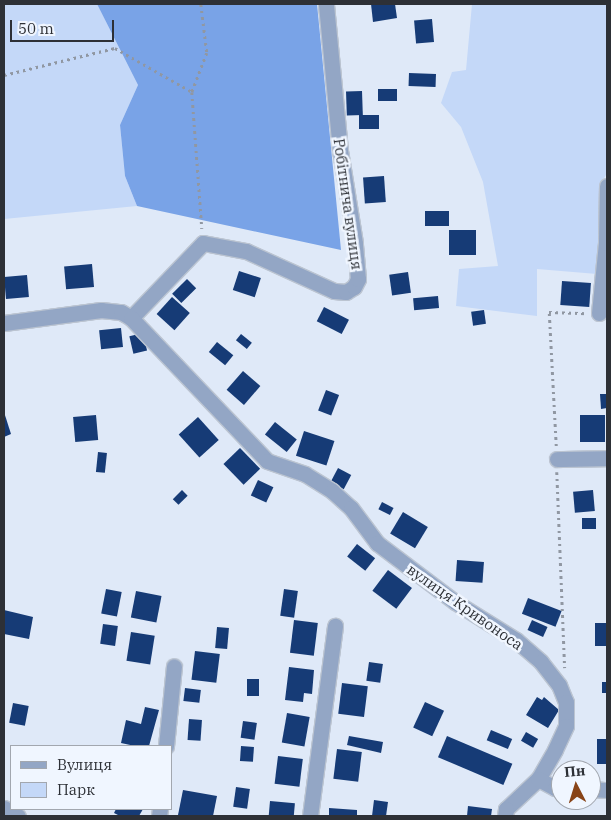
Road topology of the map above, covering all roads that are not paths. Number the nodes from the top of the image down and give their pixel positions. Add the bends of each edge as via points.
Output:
1 (326, 4) edge
2 (607, 186) edge
3 (605, 280) edge
4 (599, 313) road end
5 (131, 318) junction
6 (4, 323) edge
7 (607, 458) edge
8 (557, 459) road end
9 (335, 626) dead end
10 (174, 666) dead end
11 (166, 745) edge
12 (538, 779) junction
13 (551, 786) edge
14 (4, 808) edge
15 (18, 816) edge
16 (310, 816) edge
17 (504, 816) edge

1 - 5 street, Робітнича вулиця via 340,150 355,243 358,279 354,287 346,292 334,291 246,251 204,243
2 - 3 street
3 - 4 street
5 - 6 street, вулиця Кривоноса via 121,312 101,310
5 - 12 street, вулиця Кривоноса via 267,461 305,474 332,491 351,508 377,543 455,602 516,640 540,662 559,685 566,702 566,726
7 - 8 street
9 - 16 street
10 - 11 street
12 - 13 street
12 - 17 street, вулиця Кривоноса via 506,809
14 - 15 street

